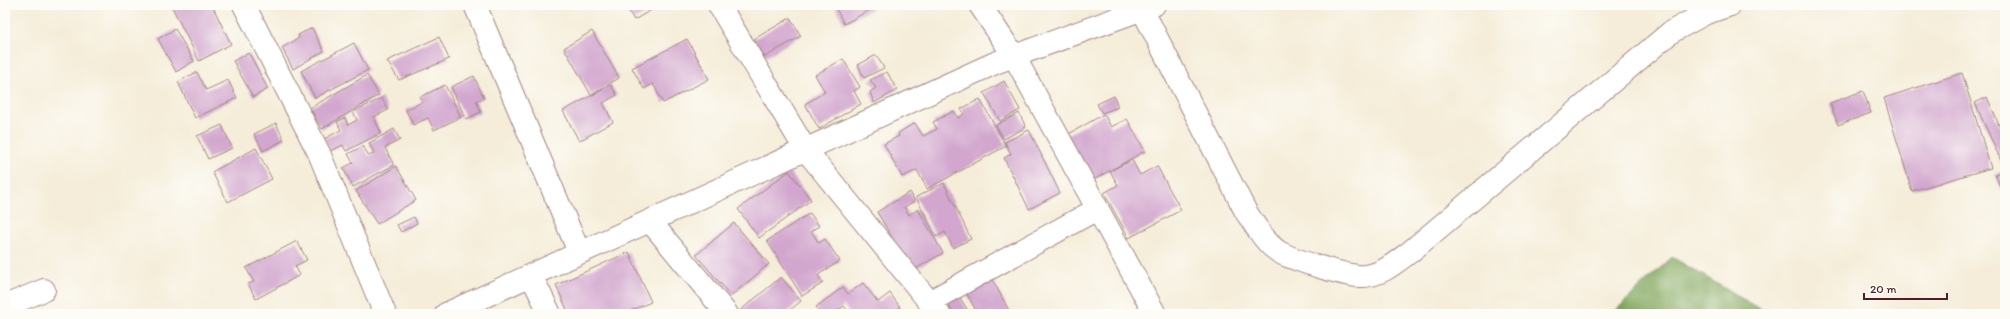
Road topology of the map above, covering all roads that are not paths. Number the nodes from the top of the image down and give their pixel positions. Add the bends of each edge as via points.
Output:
1 (244, 5) edge
2 (475, 5) edge
3 (719, 5) edge
4 (980, 5) edge
5 (1730, 5) edge
6 (1148, 7) edge
7 (1014, 56) junction
8 (805, 149) junction
9 (1097, 209) junction
10 (650, 221) junction
11 (578, 252) junction
12 (530, 275) junction
13 (44, 290) dead end
14 (5, 306) edge
15 (934, 308) edge
16 (385, 314) edge
17 (446, 314) edge
18 (550, 314) edge
19 (727, 314) edge
20 (1155, 314) edge

1 - 16 street via 318,153
2 - 11 street
3 - 8 street
4 - 7 street
5 - 6 street via 1706,13 1671,32 1410,252 1385,270 1364,276 1348,275 1279,252 1259,231 1246,212
6 - 7 street
7 - 8 street
7 - 9 street
8 - 10 street
8 - 15 street
9 - 15 street
9 - 20 street
10 - 11 street
10 - 19 street
11 - 12 street
12 - 17 street
12 - 18 street
13 - 14 street

